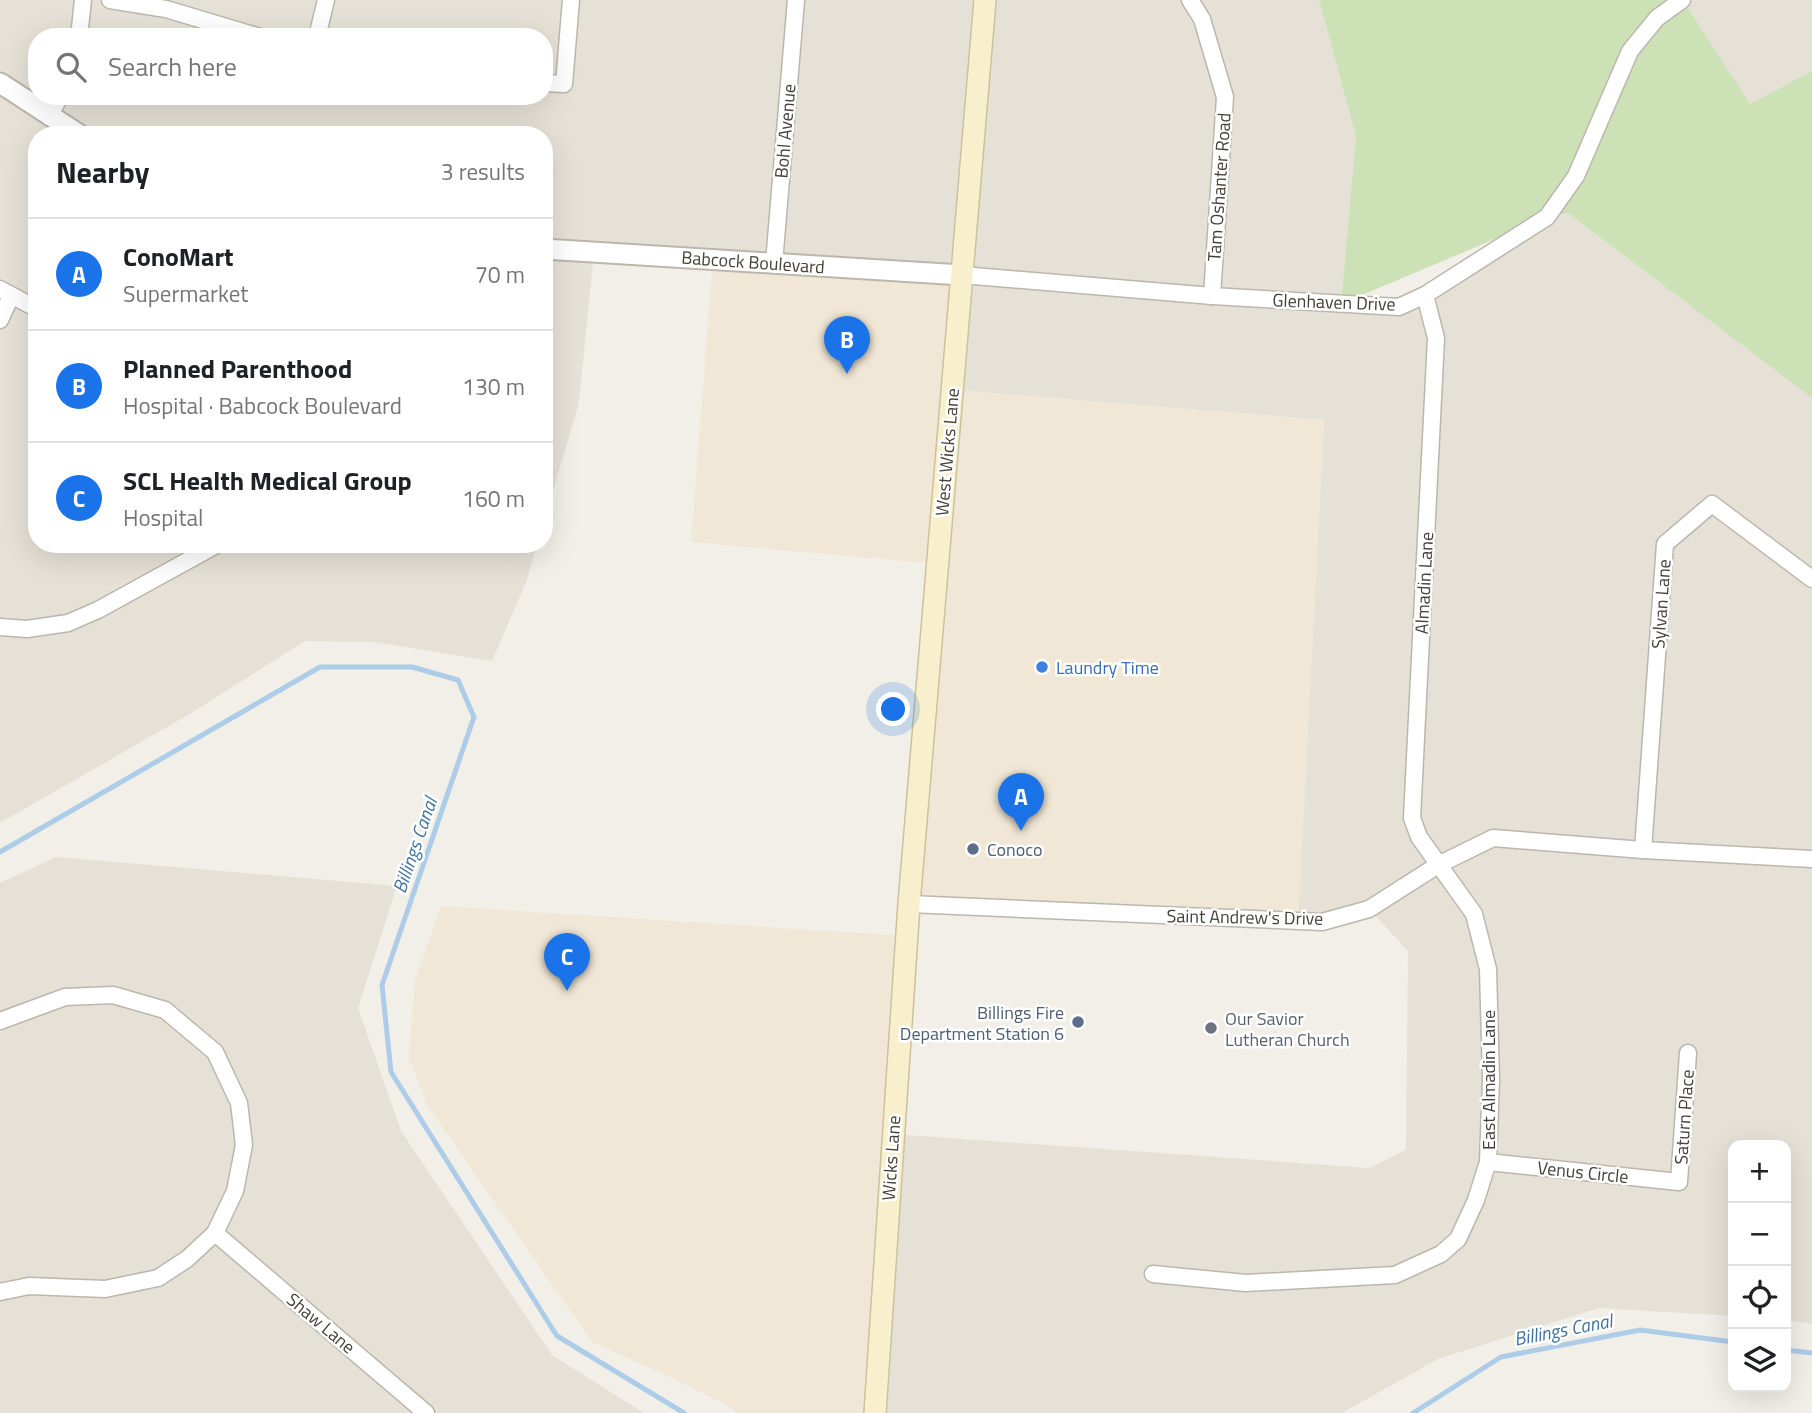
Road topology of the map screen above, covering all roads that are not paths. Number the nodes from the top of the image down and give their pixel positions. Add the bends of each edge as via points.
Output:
1 (83, 0) edge
2 (110, 0) edge
3 (326, 0) edge
4 (571, 0) edge
5 (796, 0) edge
6 (985, 0) edge
7 (1191, 0) edge
8 (1682, 0) edge
9 (80, 28) edge
10 (230, 28) edge
11 (319, 28) edge
12 (0, 83) edge
13 (553, 83) edge
14 (28, 102) edge
15 (32, 105) edge
16 (55, 105) edge
17 (49, 117) junction
18 (64, 126) edge
19 (553, 250) edge
20 (774, 262) junction
21 (962, 275) junction
22 (6, 293) edge
23 (1425, 295) junction
24 (1212, 296) junction
25 (28, 304) edge
26 (0, 320) edge
27 (202, 553) edge
28 (1812, 579) edge
29 (0, 627) edge
30 (1643, 850) junction
31 (1812, 859) edge
32 (1438, 865) junction
33 (909, 904) junction
34 (0, 1021) edge
35 (1688, 1053) dead end
36 (1488, 1162) junction
37 (1679, 1182) joint
38 (215, 1233) junction
39 (1153, 1274) dead end
40 (0, 1293) edge
41 (426, 1413) edge
42 (875, 1413) edge

1 - 9 street
2 - 10 street via 166,9
3 - 11 street
4 - 13 street via 564,84
5 - 20 street, Bohl Avenue
6 - 21 main road, West Wicks Lane
7 - 24 street, Tam Oshanter Road via 1202,19 1226,97
8 - 23 street, Glenhaven Drive via 1657,18 1630,51 1576,176 1547,217
12 - 14 street
15 - 17 street
16 - 17 street
17 - 18 street
19 - 20 street, Babcock Boulevard
20 - 21 street, Babcock Boulevard
21 - 24 street, Glenhaven Drive
21 - 33 main road, West Wicks Lane
22 - 25 street
22 - 26 street
23 - 24 street, Glenhaven Drive via 1399,307
23 - 32 street, Almadin Lane via 1436,338 1412,818
27 - 29 street via 68,624
28 - 30 street, Sylvan Lane via 1712,504 1665,544
30 - 31 street, Saint Andrew's Drive
30 - 32 street, Saint Andrew's Drive via 1493,838
32 - 33 street, Saint Andrew's Drive via 1369,909 1322,922
32 - 36 street, East Almadin Lane via 1474,914 1488,969
33 - 42 main road, Wicks Lane
34 - 38 street via 65,997 113,995 165,1010 215,1052 239,1103 244,1145 235,1191
35 - 37 street, Saturn Place
36 - 37 street, Venus Circle
36 - 39 street, East Almadin Lane via 1458,1239 1441,1254 1395,1275 1246,1283
38 - 40 street via 159,1278 105,1289 29,1286
38 - 41 street, Shaw Lane

